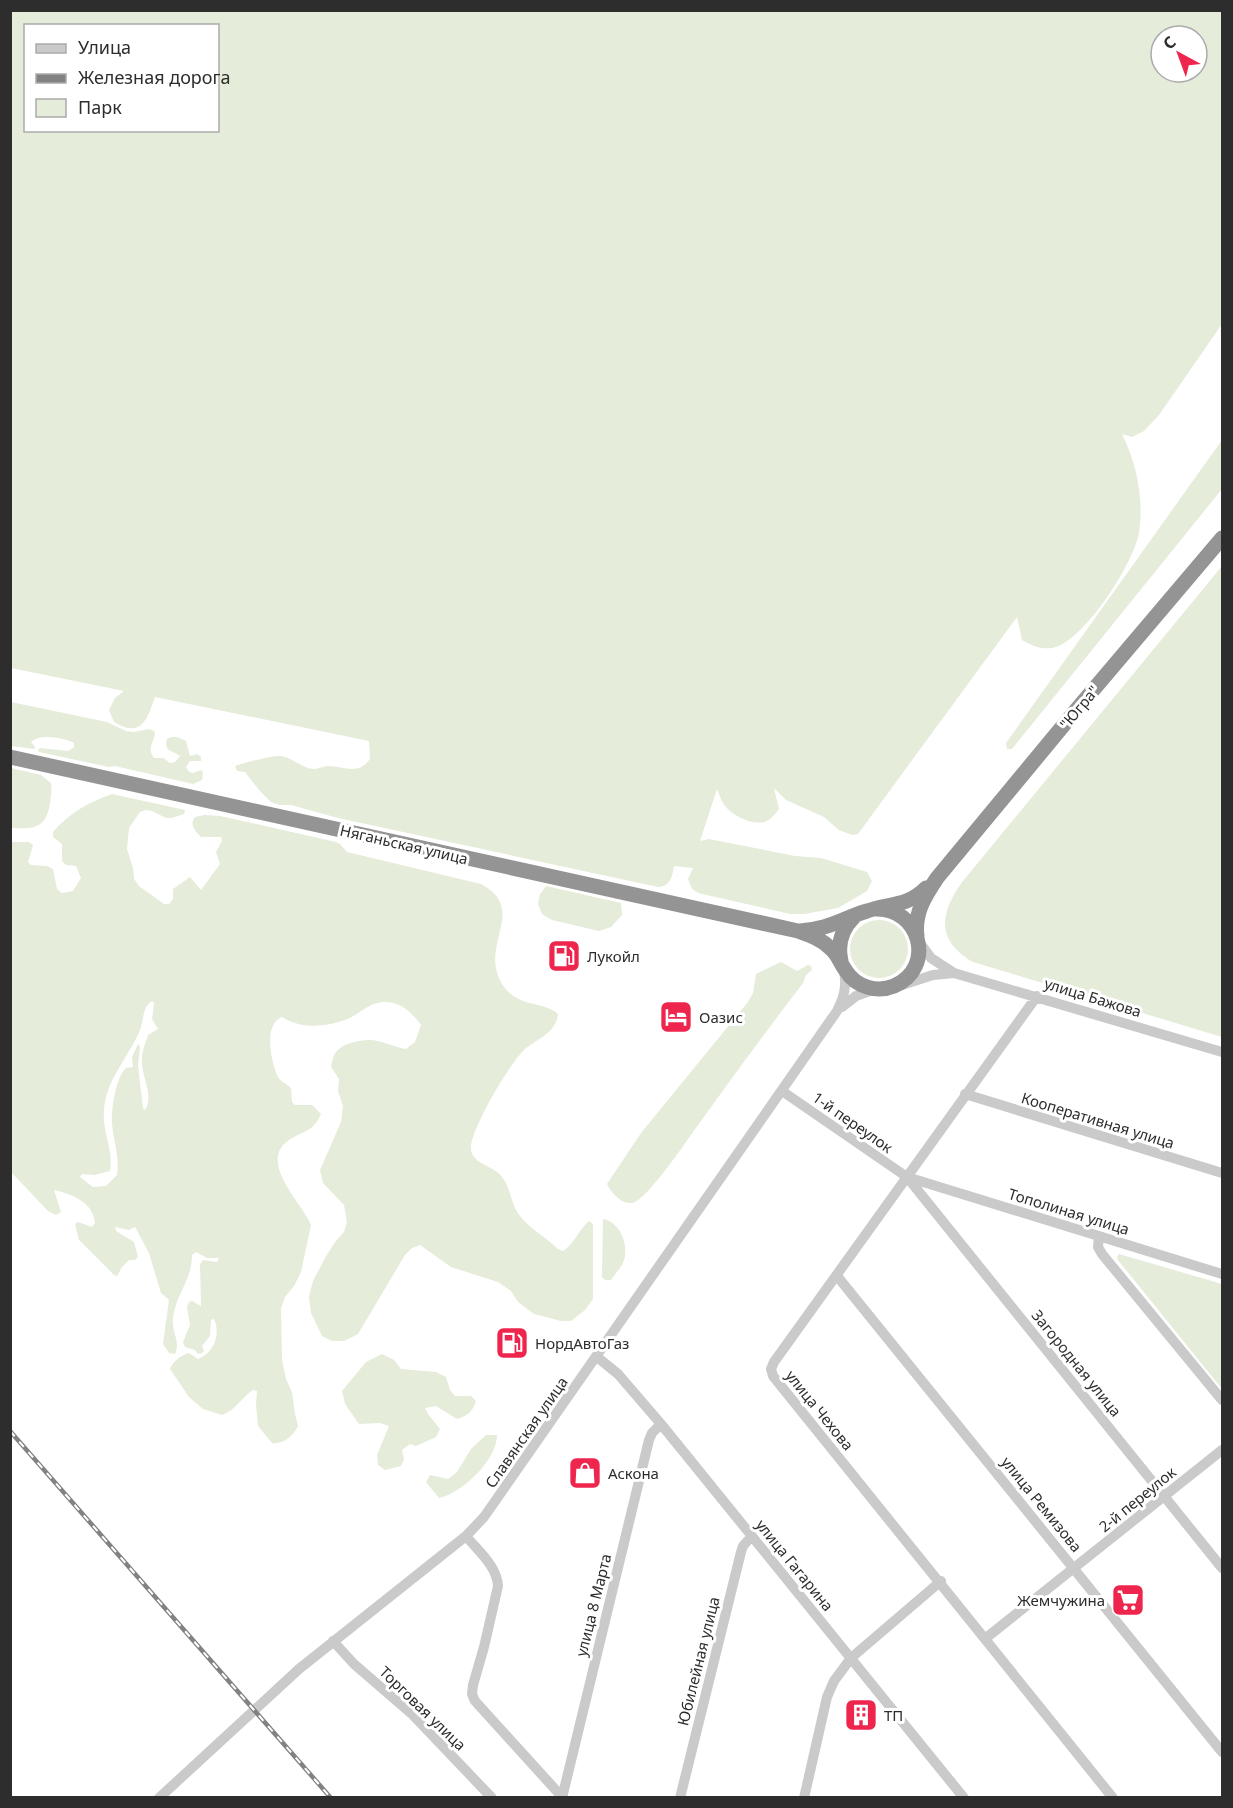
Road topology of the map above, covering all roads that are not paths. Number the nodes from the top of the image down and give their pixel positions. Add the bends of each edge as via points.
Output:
1 (1222, 538) edge
2 (10, 757) edge
3 (937, 878) junction
4 (874, 909) junction
5 (857, 916) junction
6 (798, 931) junction
7 (918, 938) junction
8 (842, 965) junction
9 (954, 973) junction
10 (883, 988) junction
11 (1037, 996) junction
12 (837, 1011) junction
13 (1222, 1052) edge
14 (782, 1091) junction
15 (966, 1095) junction
16 (1222, 1173) edge
17 (907, 1177) junction
18 (1099, 1236) junction
19 (1222, 1274) edge
20 (837, 1276) junction
21 (597, 1357) junction
22 (1222, 1400) edge
23 (661, 1424) junction
24 (1222, 1450) edge
25 (1166, 1496) junction
26 (466, 1536) junction
27 (752, 1536) junction
28 (1075, 1568) junction
29 (1222, 1568) edge
30 (941, 1581) junction
31 (986, 1638) junction
32 (333, 1641) junction
33 (851, 1658) junction
34 (1222, 1752) edge
35 (159, 1797) edge
36 (492, 1797) edge
37 (563, 1797) edge
38 (680, 1797) edge
39 (804, 1797) edge
40 (964, 1797) edge
41 (1113, 1797) edge

1 - 3 highway, "Югра"
2 - 6 highway, Няганьская улица
3 - 4 highway via 908,901
3 - 7 highway via 919,909
4 - 5 highway
4 - 7 highway via 900,915
5 - 6 highway via 828,927
5 - 8 highway via 841,937
6 - 8 highway via 828,945
7 - 9 street via 931,958
7 - 10 highway via 913,970 902,982
8 - 10 highway via 857,982
8 - 12 street via 846,988
9 - 10 street
9 - 11 street, улица Бажова
10 - 12 street via 856,996
11 - 13 street, улица Бажова
11 - 15 street, улица Чехова
12 - 14 street, Славянская улица
14 - 17 street, 1-й переулок
14 - 21 street, Славянская улица
15 - 16 street, Кооперативная улица
15 - 17 street, улица Чехова
17 - 18 street, Тополиная улица
17 - 20 street, улица Чехова
17 - 25 street, Загородная улица
18 - 19 street, Тополиная улица
18 - 22 street via 1102,1254
20 - 28 street, улица Ремизова
20 - 30 street, улица Чехова via 774,1362 773,1376
21 - 23 street, улица Гагарина via 618,1374
21 - 26 street, Славянская улица via 492,1508
23 - 27 street, улица Гагарина
23 - 37 street, улица 8 Марта via 649,1440
24 - 25 street, 2-й переулок
25 - 28 street, 2-й переулок
25 - 29 street, Загородная улица
26 - 32 street, Славянская улица
26 - 37 street via 490,1566 498,1586 472,1694
27 - 33 street, улица Гагарина
27 - 38 street, Юбилейная улица via 741,1552
28 - 31 street, 2-й переулок
28 - 34 street, улица Ремизова
30 - 31 street, улица Чехова
30 - 33 street
31 - 41 street, улица Чехова
32 - 35 street, Славянская улица
32 - 36 street, Торговая улица via 413,1715
33 - 39 street via 830,1689
33 - 40 street, улица Гагарина

